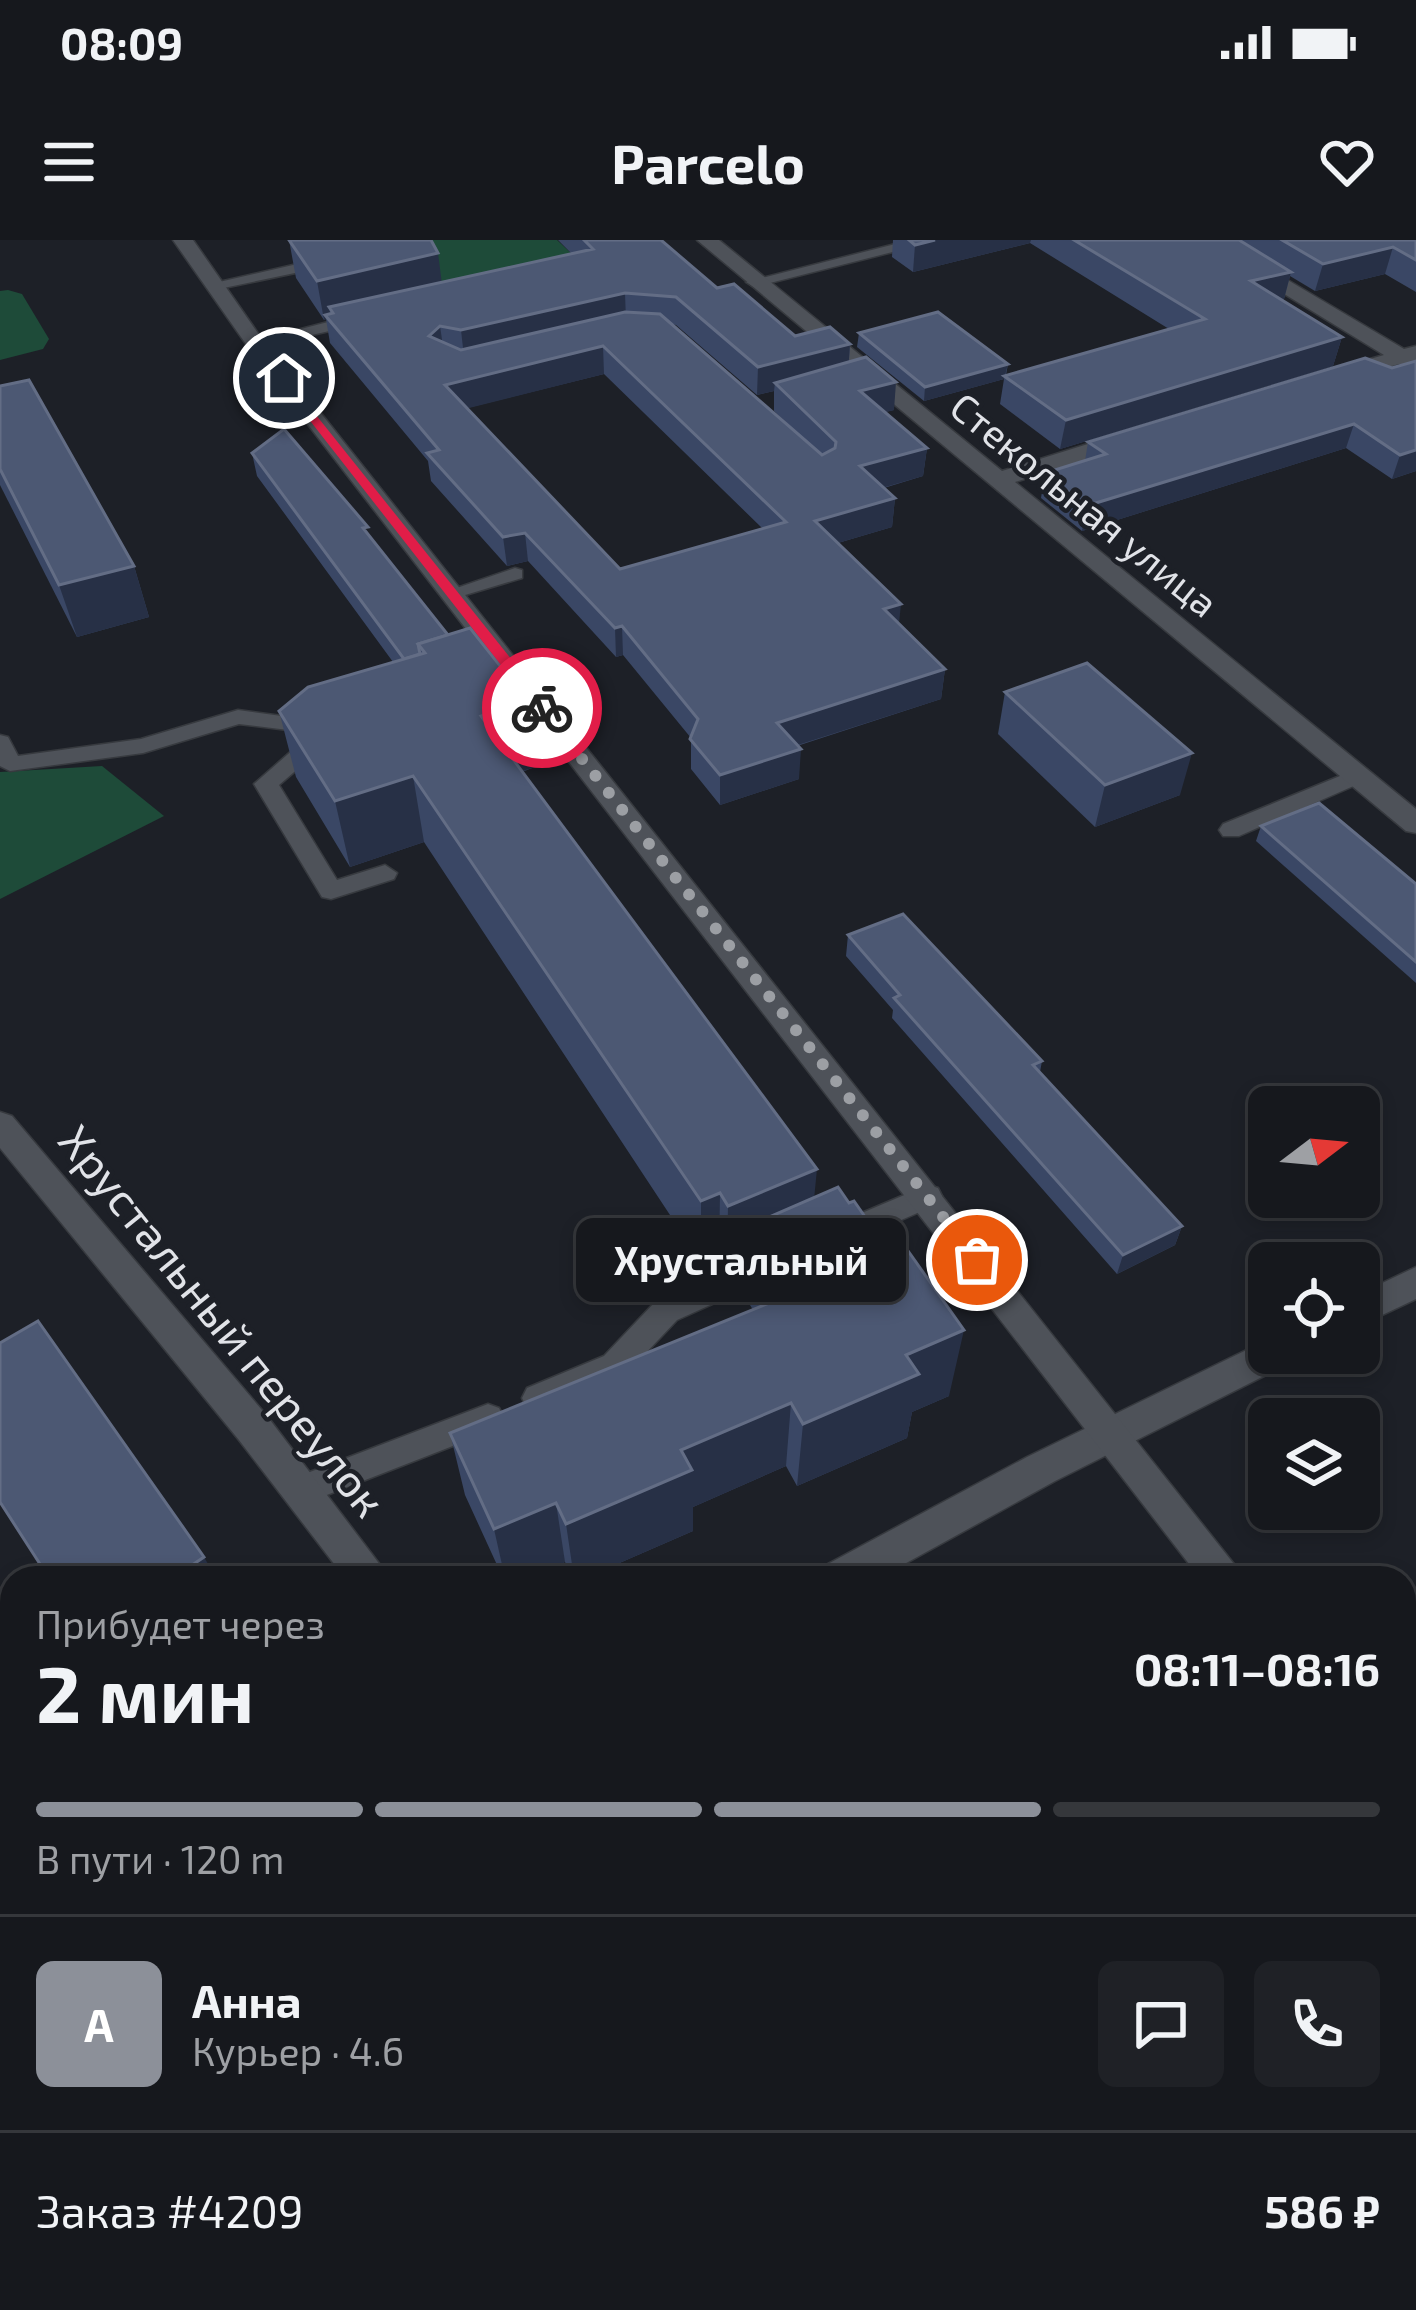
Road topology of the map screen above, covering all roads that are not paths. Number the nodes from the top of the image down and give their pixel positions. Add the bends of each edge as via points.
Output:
1 (183, 240) edge
2 (707, 240) edge
3 (932, 240) edge
4 (1206, 240) edge
5 (361, 256) edge
6 (754, 282) junction
7 (214, 285) junction
8 (380, 314) edge
9 (255, 343) junction
10 (1411, 358) edge
11 (1317, 382) edge
12 (1159, 430) edge
13 (996, 480) junction
14 (515, 574) dead end
15 (452, 593) junction
16 (514, 671) junction
17 (482, 680) edge
18 (0, 742) edge
19 (1357, 776) junction
20 (1416, 824) edge
21 (1232, 830) dead end
22 (385, 873) dead end
23 (0, 1126) edge
24 (928, 1196) junction
25 (1416, 1282) edge
26 (1380, 1300) edge
27 (1248, 1367) edge
28 (1112, 1435) junction
29 (301, 1490) junction
30 (361, 1566) edge
31 (863, 1566) edge
32 (1216, 1566) edge

1 - 7 street
2 - 6 street, Стекольная улица
3 - 6 lane
4 - 10 street
5 - 7 lane
6 - 13 street, Стекольная улица via 860,379
7 - 9 street
8 - 9 lane
9 - 15 street
10 - 11 street
12 - 13 street
13 - 19 street, Стекольная улица
14 - 15 lane
15 - 16 street
16 - 17 lane
16 - 24 street
18 - 22 lane via 10,764 143,746 238,718 340,725 266,784 331,890
19 - 20 street, Стекольная улица
19 - 21 lane
23 - 29 street, Хрустальный переулок
24 - 28 street
24 - 29 lane via 666,1311 615,1365
25 - 26 street
27 - 28 street
28 - 31 street
28 - 32 street
29 - 30 street, Хрустальный переулок

